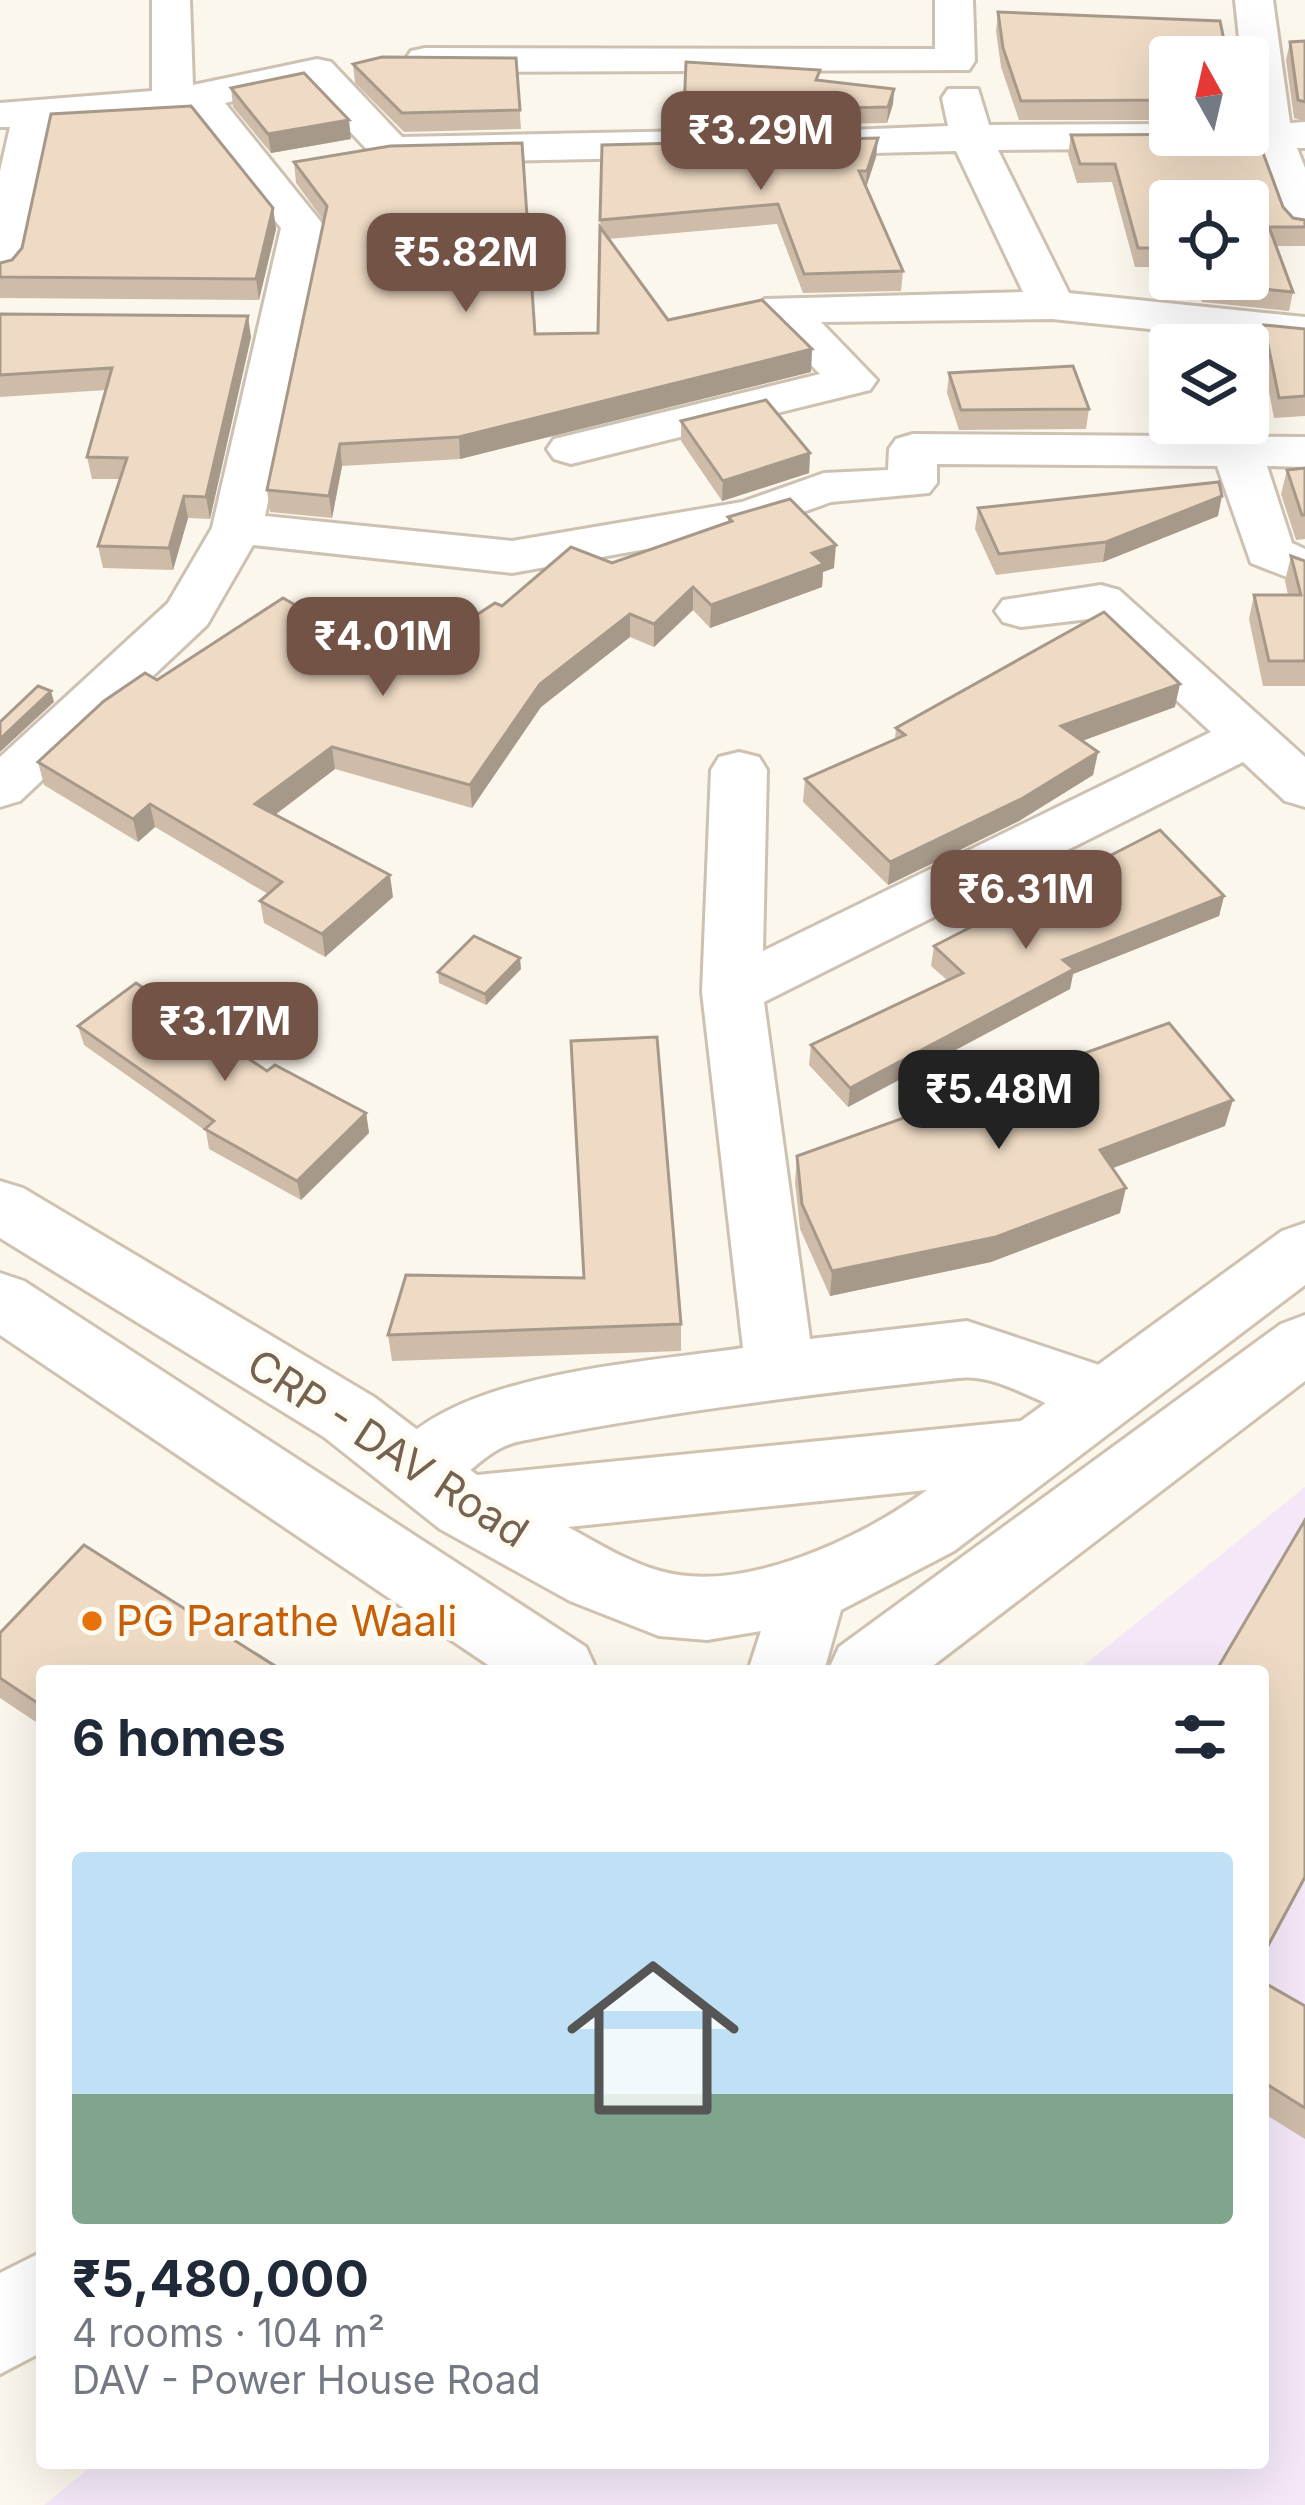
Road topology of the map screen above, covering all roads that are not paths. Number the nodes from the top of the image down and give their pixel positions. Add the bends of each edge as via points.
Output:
1 (171, 0) edge
2 (954, 0) edge
3 (1254, 0) edge
4 (955, 61) junction
5 (315, 71) junction
6 (185, 99) junction
7 (17, 114) edge
8 (1288, 135) edge
9 (971, 138) junction
10 (391, 150) junction
11 (347, 157) edge
12 (1305, 223) edge
13 (0, 268) edge
14 (1052, 305) junction
15 (1305, 332) edge
16 (571, 449) dead end
17 (1237, 450) junction
18 (1305, 452) edge
19 (237, 528) junction
20 (1305, 568) edge
21 (1021, 610) dead end
22 (1251, 735) junction
23 (739, 770) dead end
24 (0, 788) edge
25 (1305, 788) edge
26 (732, 992) junction
27 (0, 1206) edge
28 (1305, 1250) edge
29 (0, 1300) edge
30 (1305, 1343) edge
31 (780, 1370) junction
32 (1108, 1396) junction
33 (1037, 1449) junction
34 (441, 1489) junction
35 (810, 1590) junction
36 (550, 1665) edge
37 (788, 1665) edge
38 (875, 1665) edge
39 (36, 2301) edge
40 (0, 2329) edge

1 - 6 street
2 - 4 street
3 - 8 street
4 - 5 street via 371,62
4 - 9 street
5 - 6 street
5 - 10 street
6 - 7 street
6 - 19 street via 281,169 303,227 255,319
7 - 13 street
8 - 9 street
8 - 12 street
9 - 10 street
9 - 14 street
10 - 11 street
14 - 15 street
14 - 16 street via 781,309 854,380
17 - 18 street
17 - 19 street via 913,449 912,484 824,488 753,515 512,557
17 - 20 street via 1269,552
19 - 24 street via 189,613
21 - 22 street via 1101,601
22 - 25 street
22 - 26 street
23 - 26 street
26 - 31 street
27 - 34 street, CRP - DAV Road via 349,1417
28 - 32 street, CRP - DAV Road
29 - 36 street
30 - 38 street
31 - 32 street via 967,1349
31 - 34 street via 497,1416
32 - 33 street, CRP - DAV Road
33 - 34 street
33 - 35 street, CRP - DAV Road via 929,1529
34 - 35 street, CRP - DAV Road via 596,1578 659,1604 707,1608
35 - 37 street
39 - 40 street

